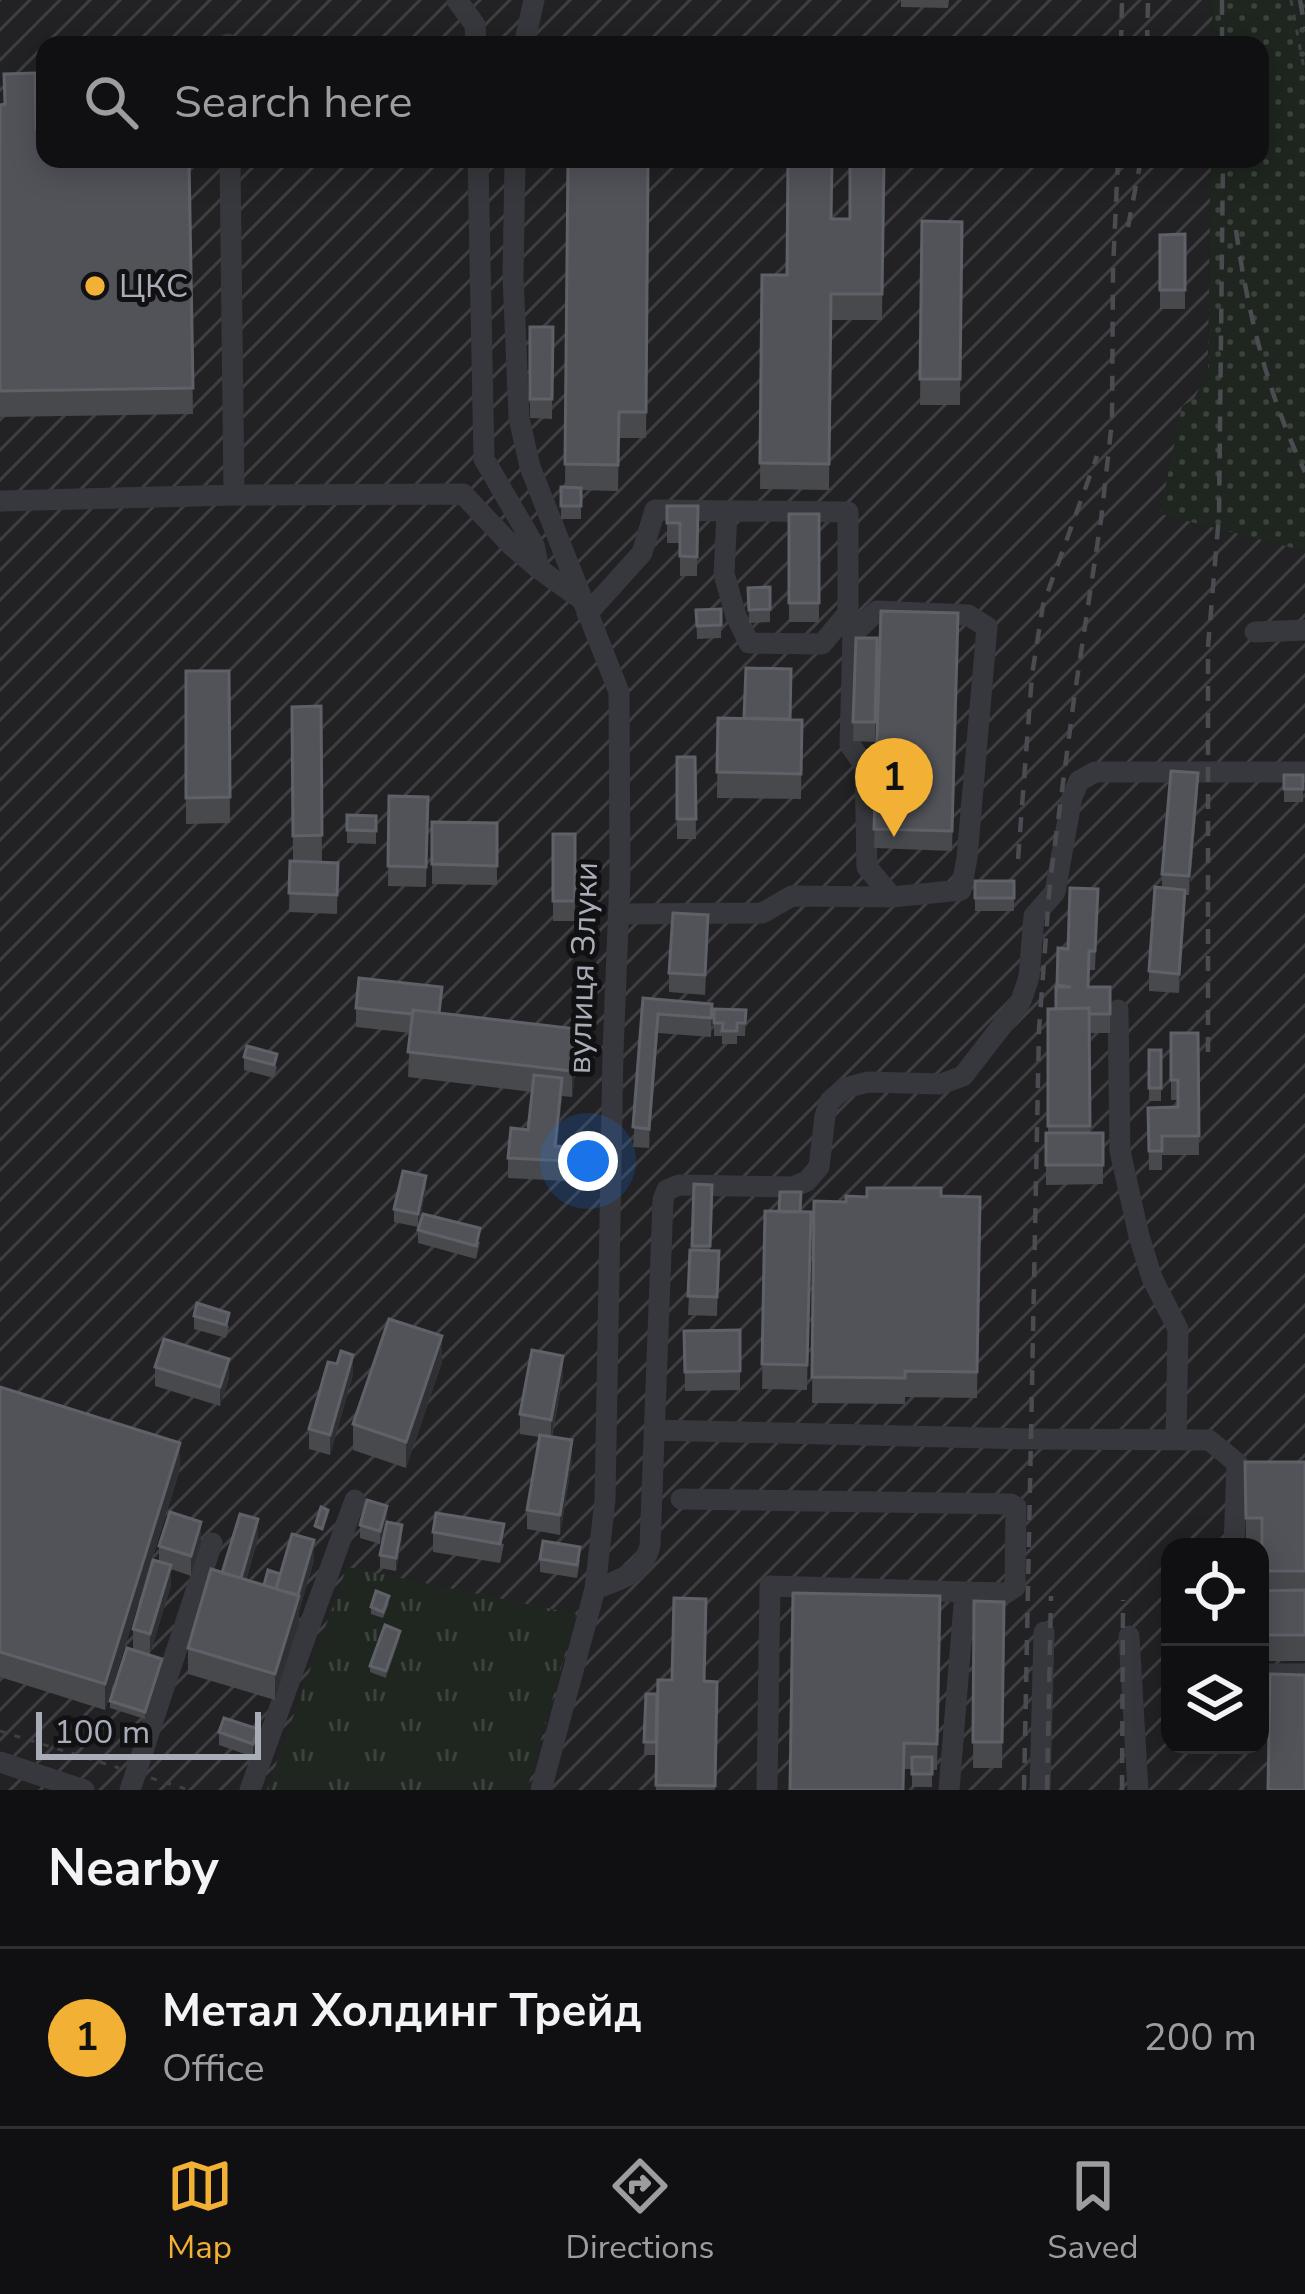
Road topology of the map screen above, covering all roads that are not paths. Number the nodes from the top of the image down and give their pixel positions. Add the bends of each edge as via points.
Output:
1 (457, 0) edge
2 (534, 0) edge
3 (476, 36) edge
4 (526, 36) edge
5 (230, 168) edge
6 (478, 168) edge
7 (514, 168) edge
8 (234, 495) junction
9 (0, 501) edge
10 (728, 512) junction
11 (539, 569) junction
12 (585, 607) junction
13 (1305, 630) edge
14 (1255, 632) dead end
15 (1305, 772) edge
16 (892, 897) junction
17 (618, 914) junction
18 (1118, 1010) dead end
19 (654, 1430) junction
20 (1176, 1440) junction
21 (681, 1499) dead end
22 (355, 1500) dead end
23 (1234, 1538) edge
24 (212, 1543) dead end
25 (595, 1589) junction
26 (965, 1592) junction
27 (1044, 1633) dead end
28 (1129, 1636) dead end
29 (1269, 1674) edge
30 (1305, 1674) edge
31 (0, 1762) edge
32 (134, 1782) edge
33 (83, 1790) edge
34 (250, 1790) edge
35 (542, 1790) edge
36 (767, 1790) edge
37 (950, 1790) edge
38 (1040, 1790) edge
39 (1138, 1790) edge

1 - 3 street
2 - 4 street
5 - 8 street
6 - 11 street via 484,459 534,545
7 - 12 street, вулиця Злуки via 519,418
8 - 9 street
8 - 11 street via 463,494
10 - 10 street via 724,574 748,644 822,644 848,614 848,512
10 - 12 street via 655,510 642,553
11 - 12 street
12 - 17 street, вулиця Злуки via 619,692
13 - 14 street
15 - 19 street via 1095,772 1079,782 1055,892 1034,916 1021,1001 963,1076 844,1088 825,1116 819,1167 793,1187 667,1190
16 - 16 street via 867,867 865,766 850,746 853,633 877,611 968,615 987,627 961,890
16 - 17 street via 792,896 763,913
17 - 25 street, вулиця Злуки via 605,1500
18 - 20 street via 1120,1150 1152,1277 1178,1329
19 - 20 street
19 - 25 street via 647,1559
20 - 23 street via 1209,1440 1237,1463
21 - 26 street via 1011,1504 1016,1587
22 - 34 street
24 - 32 street
25 - 35 street, вулиця Злуки
26 - 36 street via 770,1586
26 - 37 street
27 - 38 street
28 - 39 street
29 - 30 street
31 - 33 street

